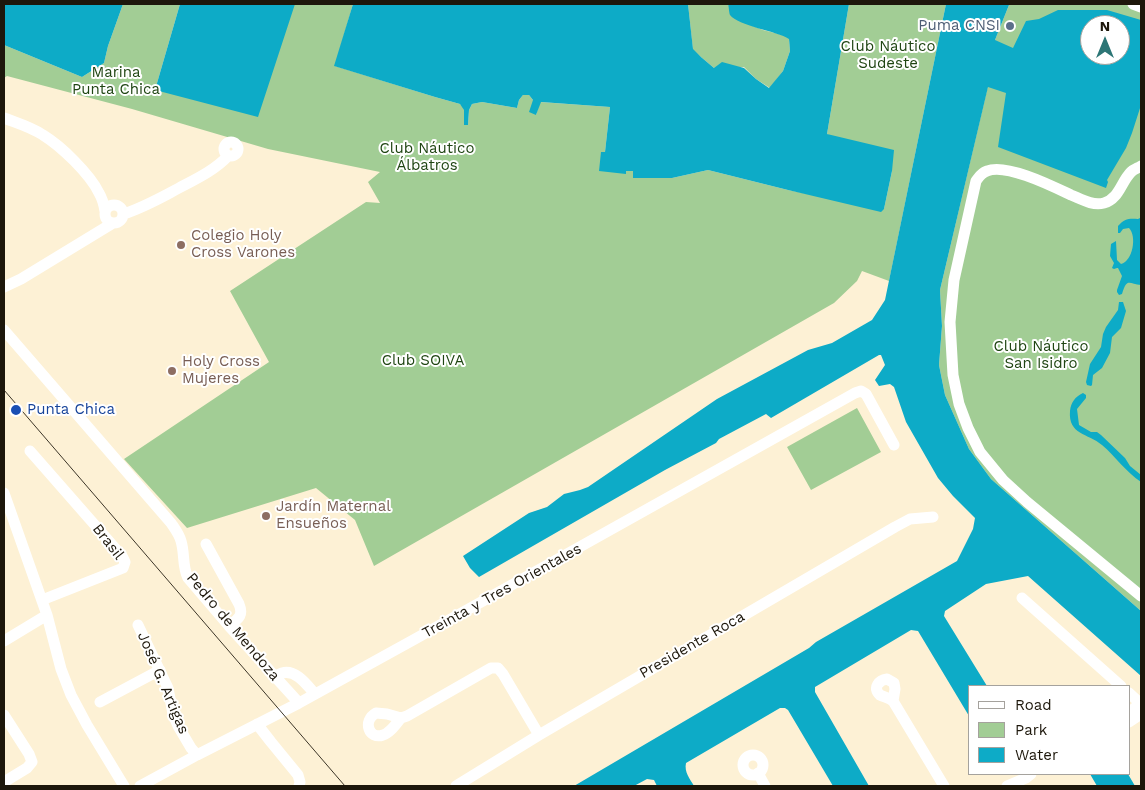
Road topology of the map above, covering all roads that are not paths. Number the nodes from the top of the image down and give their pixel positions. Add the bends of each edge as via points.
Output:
1 (1133, 4) edge
2 (1141, 7) edge
3 (4, 118) edge
4 (228, 156) dead end
5 (1141, 166) edge
6 (123, 214) junction
7 (107, 217) junction
8 (4, 278) edge
9 (21, 279) junction
10 (4, 287) edge
11 (4, 330) edge
12 (894, 445) dead end
13 (30, 451) dead end
14 (4, 492) edge
15 (933, 517) dead end
16 (206, 544) dead end
17 (1141, 596) edge
18 (1022, 598) dead end
19 (42, 600) junction
20 (47, 615) junction
21 (138, 625) dead end
22 (229, 626) junction
23 (4, 641) edge
24 (160, 670) junction
25 (275, 676) junction
26 (1120, 685) edge
27 (315, 694) junction
28 (1130, 694) edge
29 (890, 696) dead end
30 (100, 702) dead end
31 (299, 703) junction
32 (1141, 707) edge
33 (4, 715) edge
34 (401, 718) dead end
35 (1130, 721) edge
36 (257, 724) junction
37 (539, 735) junction
38 (187, 742) junction
39 (209, 749) junction
40 (197, 755) junction
41 (758, 773) dead end
42 (1038, 775) edge
43 (1027, 781) edge
44 (4, 782) edge
45 (124, 786) edge
46 (140, 786) edge
47 (299, 786) edge
48 (456, 786) edge
49 (766, 786) edge
50 (944, 786) edge
51 (1007, 786) edge

1 - 2 street
3 - 7 street via 44,135 59,147 92,180
4 - 6 street via 220,165 192,181 140,209
5 - 17 street via 1129,174 1115,196 1097,204 1036,179 1004,170 988,170 981,174 976,181 954,280 950,322 955,390 980,452 1027,502
6 - 7 street via 116,223
6 - 7 street via 116,205 111,205 106,209
7 - 9 street via 96,234
8 - 9 street
9 - 10 street
11 - 22 street, Pedro de Mendoza via 171,522 182,543 184,572
12 - 27 street, Treinta y Tres Orientales via 866,394 861,391 855,393
13 - 19 street, Brasil via 125,562 123,568
14 - 19 street
15 - 37 street, Presidente Roca via 910,519 895,527
16 - 22 street via 242,610 241,616
18 - 26 street
19 - 20 street
20 - 23 street
20 - 45 street via 71,695
21 - 24 street, José G. Artigas
22 - 25 street, Pedro de Mendoza
24 - 30 street
24 - 38 street, José G. Artigas via 168,688 173,714
25 - 27 street via 291,673
25 - 31 street, Pedro de Mendoza
27 - 31 street, Treinta y Tres Orientales
28 - 32 street
29 - 50 street
31 - 36 street, Treinta y Tres Orientales
32 - 35 street
33 - 44 street via 32,762 28,768
34 - 37 street via 491,668 498,668
36 - 39 street, Treinta y Tres Orientales
36 - 47 street via 298,775
37 - 48 street, Presidente Roca
38 - 39 street, José G. Artigas
38 - 40 street, José G. Artigas
39 - 40 street, Treinta y Tres Orientales
40 - 46 street, Treinta y Tres Orientales
41 - 49 street
42 - 43 street
43 - 51 street

